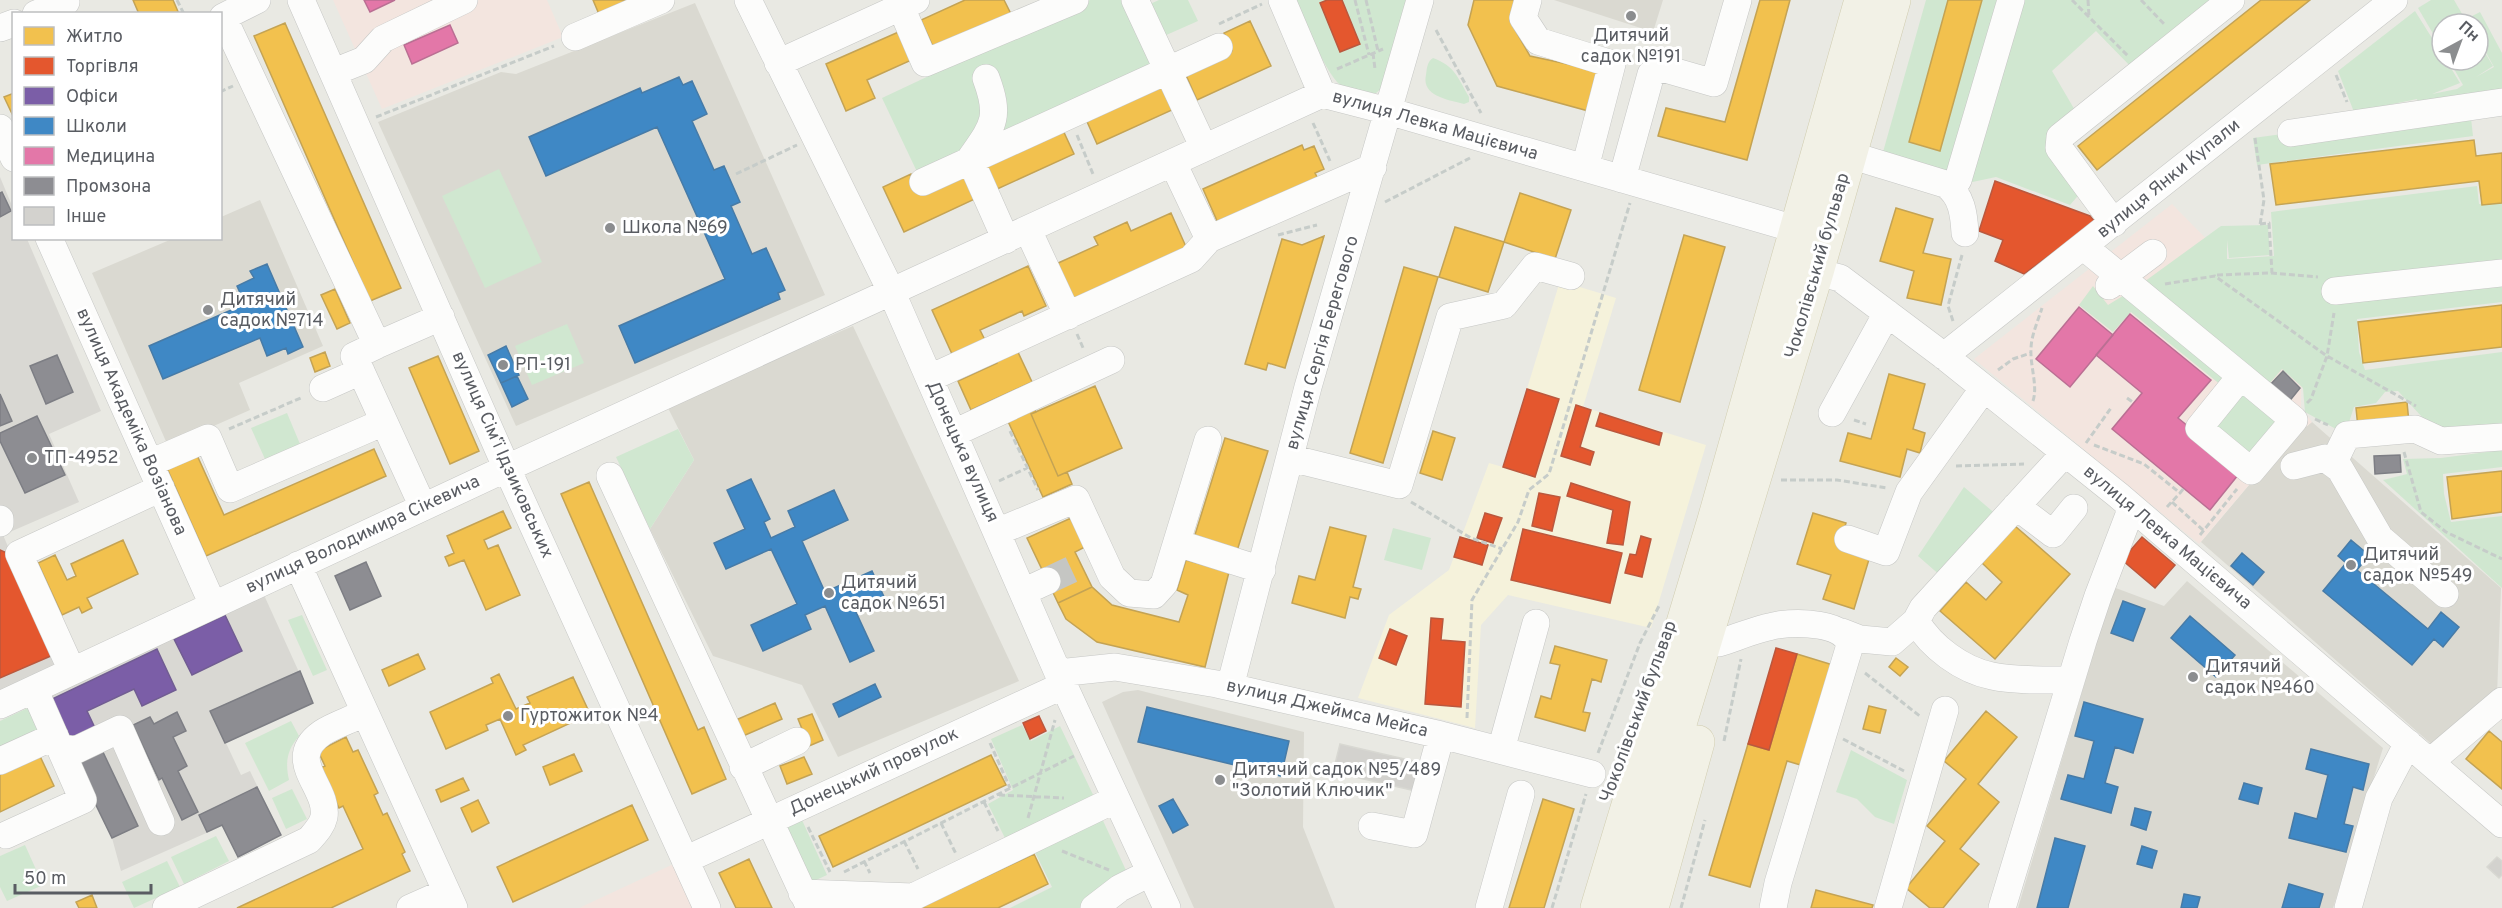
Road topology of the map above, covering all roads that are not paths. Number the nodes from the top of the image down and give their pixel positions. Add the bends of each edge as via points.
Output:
1 (65, 0) edge
2 (257, 0) edge
3 (301, 0) edge
4 (464, 0) edge
5 (748, 0) edge
6 (1075, 0) edge
7 (1136, 0) edge
8 (1420, 0) edge
9 (1528, 0) edge
10 (1738, 0) edge
11 (1861, 0) edge
12 (1894, 0) edge
13 (2011, 0) edge
14 (2231, 0) edge
15 (2394, 0) edge
16 (656, 1) edge
17 (1275, 1) edge
18 (892, 6) edge
19 (41, 12) edge
20 (575, 38) road end
21 (1219, 47) road end
22 (778, 63) junction
23 (1168, 69) junction
24 (333, 72) junction
25 (986, 78) dead end
26 (1327, 83) junction
27 (2502, 102) edge
28 (1388, 111) junction
29 (0, 128) edge
30 (2291, 133) road end
31 (1204, 148) junction
32 (12, 154) edge
33 (1850, 155) junction
34 (970, 159) junction
35 (1173, 163) junction
36 (1373, 167) junction
37 (1585, 168) junction
38 (923, 182) dead end
39 (1945, 184) junction
40 (1626, 190) junction
41 (2114, 223) junction
42 (1795, 229) junction
43 (1965, 233) road end
44 (1017, 235) junction
45 (1209, 239) junction
46 (50, 240) edge
47 (2084, 247) junction
48 (2153, 253) dead end
49 (1818, 272) junction
50 (2502, 273) edge
51 (1571, 276) dead end
52 (2122, 285) junction
53 (2332, 286) road end
54 (892, 293) junction
55 (1887, 313) junction
56 (1068, 316) junction
57 (441, 317) junction
58 (377, 345) junction
59 (1952, 349) junction
60 (1102, 364) road end
61 (361, 371) junction
62 (2241, 376) junction
63 (930, 378) junction
64 (1990, 380) junction
65 (323, 388) road end
66 (1832, 413) dead end
67 (384, 422) junction
68 (954, 433) junction
69 (2502, 437) edge
70 (1208, 440) dead end
71 (2072, 452) junction
72 (1290, 458) junction
73 (150, 463) junction
74 (2333, 464) junction
75 (2294, 466) dead end
76 (507, 468) junction
77 (610, 476) dead end
78 (161, 488) junction
79 (2016, 506) junction
80 (423, 507) junction
81 (2132, 507) junction
82 (2074, 508) dead end
83 (1726, 526) junction
84 (997, 532) junction
85 (1848, 539) dead end
86 (1177, 543) junction
87 (298, 565) junction
88 (1262, 570) junction
89 (1047, 581) tunnel mouth
90 (1023, 592) junction
91 (2445, 594) dead end
92 (213, 605) junction
93 (1916, 621) junction
94 (1536, 624) dead end
95 (1719, 642) junction
96 (1844, 645) junction
97 (72, 671) junction
98 (2071, 680) junction
99 (40, 686) junction
100 (1230, 687) junction
101 (1060, 689) junction
102 (2502, 701) edge
103 (0, 705) edge
104 (364, 713) junction
105 (1942, 720) road end
106 (1452, 738) junction
107 (797, 741) dead end
108 (58, 742) junction
109 (2408, 743) junction
110 (1501, 750) junction
111 (0, 761) edge
112 (2430, 762) junction
113 (743, 767) junction
114 (1592, 774) road end
115 (1521, 794) dead end
116 (1116, 799) junction
117 (768, 821) junction
118 (161, 822) dead end
119 (2502, 824) edge
120 (1372, 826) dead end
121 (6, 835) dead end
122 (685, 860) junction
123 (1143, 877) junction
124 (450, 900) edge
125 (806, 900) edge
126 (1487, 907) edge
127 (166, 908) edge
128 (410, 908) edge
129 (707, 908) edge
130 (1094, 908) edge
131 (1167, 908) edge
132 (1576, 908) edge
133 (1598, 908) edge
134 (1624, 908) edge
135 (1652, 908) edge
136 (1773, 908) edge
137 (1888, 908) edge
138 (2002, 908) edge
139 (2348, 908) edge

1 - 19 street
2 - 58 street via 223,17
3 - 24 street, вулиця Сімʼї Ідзиковських
4 - 24 street via 383,39 364,60
5 - 22 street, Донецька вулиця
6 - 18 street via 925,63
7 - 23 street
8 - 28 street, вулиця Сергія Берегового
9 - 37 street via 1523,18 1538,41 1612,64
10 - 40 street via 1714,83 1662,68 1651,74
11 - 42 main road, Чоколівський бульвар
12 - 33 main road, Чоколівський бульвар
13 - 39 street via 1961,175 1952,184
14 - 41 street via 2062,134 2057,142
15 - 41 street, вулиця Янки Купали
16 - 20 street
17 - 26 street
18 - 22 street
21 - 23 street
22 - 54 street, Донецька вулиця
23 - 31 street
23 - 34 street
24 - 57 street, вулиця Сімʼї Ідзиковських
25 - 34 street via 995,117
26 - 28 street, вулиця Левка Мацієвича
26 - 31 street, вулиця Левка Мацієвича
27 - 30 street
28 - 36 street, вулиця Сергія Берегового
28 - 37 street, вулиця Левка Мацієвича
29 - 32 street
31 - 35 street, вулиця Левка Мацієвича
33 - 39 street
33 - 49 main road, Чоколівський бульвар
34 - 38 street
34 - 44 street
35 - 44 street, вулиця Левка Мацієвича
35 - 45 street
36 - 45 street
36 - 72 street, вулиця Сергія Берегового
37 - 40 street, вулиця Левка Мацієвича
39 - 43 street via 1965,215
40 - 42 street, вулиця Левка Мацієвича
41 - 47 street, вулиця Янки Купали
42 - 83 main road, Чоколівський бульвар
44 - 54 street, вулиця Левка Мацієвича
44 - 56 street
45 - 56 street via 1191,259
46 - 73 street, вулиця Академіка Возіанова
47 - 52 street
47 - 59 street, вулиця Янки Купали
48 - 52 street
49 - 55 street, вулиця Левка Мацієвича via 1840,278
49 - 83 main road, Чоколівський бульвар
50 - 53 street
51 - 72 street via 1535,266 1504,305 1450,317 1399,486
52 - 62 street
54 - 63 street, Донецька вулиця
54 - 76 street, вулиця Володимира Сікевича
55 - 59 street, вулиця Левка Мацієвича
55 - 66 street
56 - 63 street
57 - 58 street
57 - 76 street, вулиця Сімʼї Ідзиковських
58 - 61 street via 354,356
59 - 64 street, вулиця Левка Мацієвича
60 - 68 street
61 - 65 street
61 - 67 street
62 - 62 street via 2294,420 2251,471 2199,428
63 - 68 street, Донецька вулиця
64 - 71 street, вулиця Левка Мацієвича
64 - 85 street via 1910,492 1886,552
67 - 73 street via 230,489 208,438
67 - 80 street
68 - 84 street, Донецька вулиця
69 - 74 street via 2441,441 2415,429 2347,435
70 - 86 street
71 - 79 street
71 - 81 street, вулиця Левка Мацієвича
72 - 88 street, вулиця Сергія Берегового
73 - 78 street, вулиця Академіка Возіанова
74 - 75 street via 2325,458
74 - 91 street via 2340,469 2380,538
76 - 80 street, вулиця Володимира Сікевича
76 - 122 street, вулиця Сімʼї Ідзиковських
77 - 113 street
78 - 92 street, вулиця Академіка Возіанова
78 - 97 street via 19,554
79 - 82 street via 2053,534
79 - 93 street via 1923,608
80 - 87 street, вулиця Володимира Сікевича
81 - 98 street
81 - 109 street, вулиця Левка Мацієвича
83 - 95 main road, Чоколівський бульвар
83 - 132 main road, Чоколівський бульвар via 1671,621 1610,791
83 - 133 main road, Чоколівський бульвар
83 - 134 main road, Чоколівський бульвар
84 - 86 street via 1076,499 1092,560 1129,593 1154,595 1164,584
84 - 90 street, Донецька вулиця
86 - 88 street
87 - 92 street, вулиця Володимира Сікевича
87 - 104 street
88 - 100 street, вулиця Сергія Берегового
89 - 90 street
90 - 101 street, Донецька вулиця
92 - 97 street, вулиця Володимира Сікевича
93 - 96 street via 1892,642 1860,639
93 - 98 street via 1924,635 1956,661 1992,676
94 - 110 street
95 - 96 street via 1778,625 1808,624 1837,629
95 - 135 main road, Чоколівський бульвар via 1701,729
96 - 136 street
97 - 99 street, вулиця Володимира Сікевича
98 - 138 street
99 - 103 street, вулиця Володимира Сікевича
99 - 108 street via 38,698
100 - 101 street, вулиця Джеймса Мейса via 1115,667
100 - 106 street, вулиця Джеймса Мейса
101 - 116 street, Донецька вулиця
101 - 117 street, Донецький провулок
102 - 112 street
104 - 124 street
104 - 127 street via 322,733 311,744 307,770 323,803 324,816 309,840
105 - 137 street
106 - 110 street, вулиця Джеймса Мейса
106 - 120 street via 1414,834
107 - 113 street
108 - 111 street
108 - 118 street via 76,750 120,729
108 - 121 street via 83,800
109 - 112 street, вулиця Левка Мацієвича
109 - 139 street via 2379,798
110 - 114 street, вулиця Джеймса Мейса
112 - 119 street, вулиця Левка Мацієвича
113 - 117 street
115 - 126 street
116 - 123 street, Донецька вулиця
116 - 125 street via 913,897
117 - 122 street, Донецький провулок
117 - 125 street
122 - 129 street, вулиця Сімʼї Ідзиковських
123 - 130 street via 1120,888
123 - 131 street, Донецька вулиця
124 - 128 street

